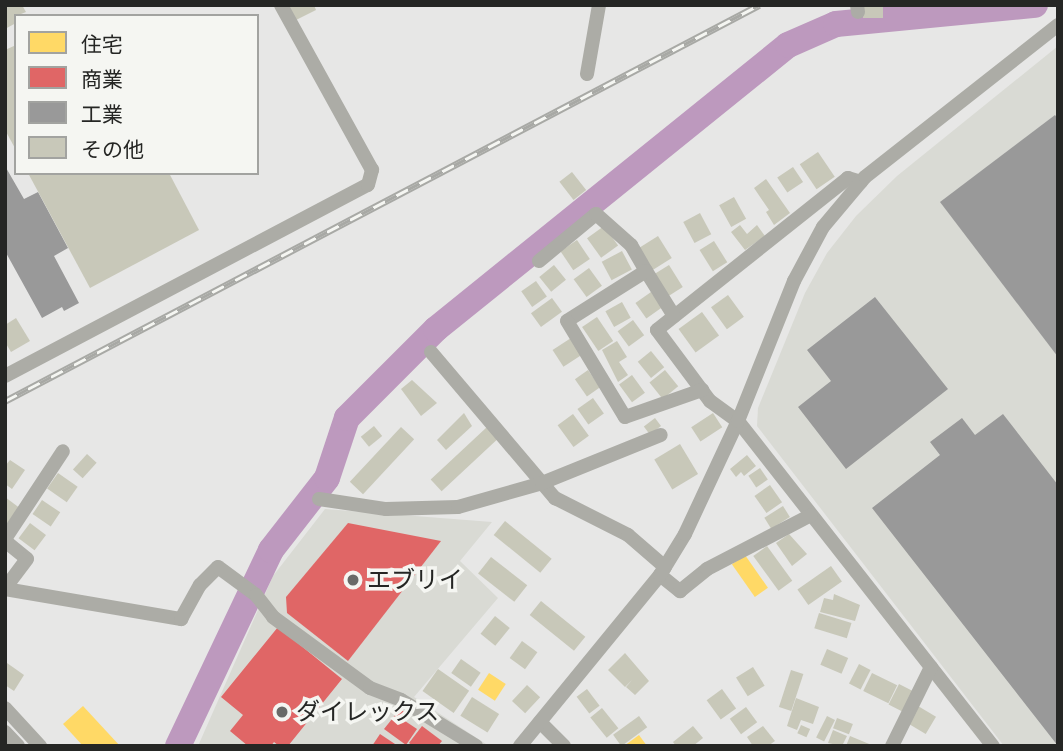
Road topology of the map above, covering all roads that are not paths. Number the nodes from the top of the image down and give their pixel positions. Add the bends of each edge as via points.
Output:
1 (281, 5) edge
2 (599, 5) edge
3 (1058, 25) edge
4 (587, 74) dead end
5 (860, 182) junction
6 (538, 261) dead end
7 (646, 271) junction
8 (674, 316) junction
9 (431, 352) dead end
10 (5, 376) edge
11 (702, 390) junction
12 (738, 421) junction
13 (661, 435) dead end
14 (63, 451) dead end
15 (542, 483) junction
16 (319, 499) dead end
17 (811, 515) junction
18 (5, 540) edge
19 (662, 571) junction
20 (5, 589) edge
21 (931, 667) junction
22 (5, 708) edge
23 (540, 722) junction
24 (5, 732) edge
25 (19, 746) edge
26 (40, 746) edge
27 (477, 746) edge
28 (520, 746) edge
29 (564, 746) edge
30 (892, 746) edge
31 (993, 746) edge

1 - 10 street via 372,170 368,185
2 - 4 street
3 - 5 street
5 - 8 street via 848,178
5 - 12 street via 822,227 794,281
6 - 7 street via 596,214 631,245
7 - 8 street
7 - 11 street via 567,321 625,417
8 - 11 street via 657,330
9 - 15 street
11 - 12 street
12 - 17 street
12 - 19 street via 685,534
13 - 15 street
14 - 18 street
15 - 16 street via 458,507 386,509
15 - 19 street via 555,498 628,535
17 - 19 street via 707,569 680,591
17 - 21 street
18 - 20 street via 27,559
19 - 23 street
20 - 27 street via 181,619 200,586 218,568 256,595 273,617 370,688 401,700
21 - 30 street
21 - 31 street
22 - 26 street
23 - 28 street
23 - 29 street
24 - 25 street

